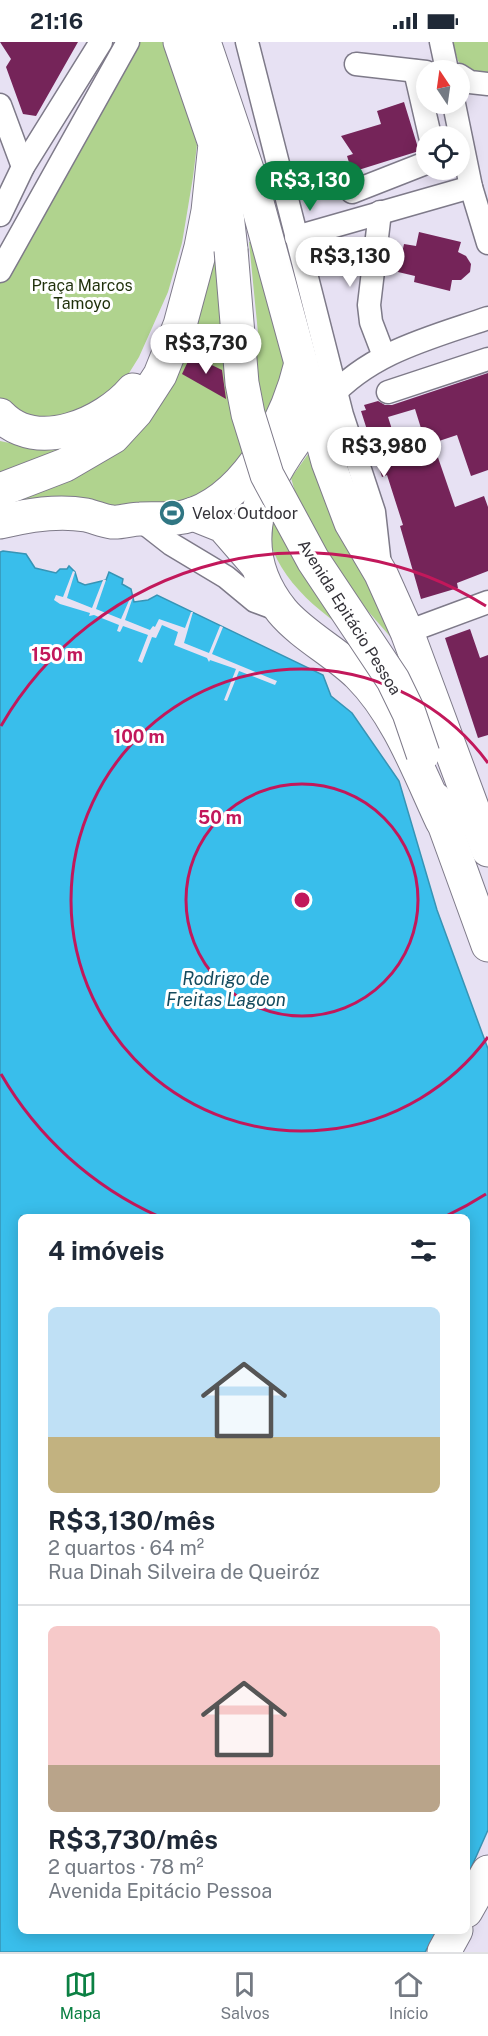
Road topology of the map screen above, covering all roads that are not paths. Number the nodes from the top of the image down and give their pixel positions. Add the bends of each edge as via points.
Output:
1 (101, 42) edge
2 (128, 42) edge
3 (180, 42) edge
4 (204, 42) edge
5 (247, 42) edge
6 (441, 44) edge
7 (440, 60) edge
8 (356, 64) dead end
9 (416, 69) edge
10 (470, 82) edge
11 (488, 84) edge
12 (209, 90) junction
13 (0, 105) edge
14 (456, 114) edge
15 (215, 144) junction
16 (23, 167) junction
17 (416, 167) edge
18 (471, 187) junction
19 (352, 192) dead end
20 (380, 212) junction
21 (0, 215) edge
22 (296, 237) junction
23 (488, 243) edge
24 (0, 271) edge
25 (488, 318) edge
26 (180, 325) junction
27 (384, 356) junction
28 (488, 358) edge
29 (301, 362) junction
30 (336, 391) junction
31 (388, 392) dead end
32 (0, 415) edge
33 (314, 416) junction
34 (0, 490) edge
35 (194, 514) junction
36 (139, 519) junction
37 (0, 522) edge
38 (256, 564) junction
39 (381, 574) junction
40 (488, 602) edge
41 (282, 612) junction
42 (407, 632) junction
43 (479, 794) edge
44 (441, 821) junction
45 (488, 850) edge
46 (488, 945) edge
47 (488, 1872) edge
48 (470, 1904) edge
49 (454, 1934) edge
50 (444, 1952) edge

1 - 16 street
2 - 24 street
3 - 12 highway
4 - 12 highway
5 - 22 street
6 - 7 street
8 - 9 street
10 - 11 street
12 - 15 highway, Avenida Epitácio Pessoa
12 - 29 highway, Avenida Epitácio Pessoa via 252,184
13 - 16 street
14 - 18 street
15 - 26 highway via 201,248
15 - 44 highway, Avenida Epitácio Pessoa, bridge via 225,186 242,383 267,475 308,552 393,680 423,754
16 - 21 street
17 - 19 street
18 - 20 street
18 - 23 street
20 - 22 street
20 - 27 street via 369,305
22 - 30 street
25 - 27 street
26 - 32 highway via 142,380 111,412 65,431 37,433 18,428
26 - 34 highway via 151,390 113,437 65,465
27 - 30 street
28 - 31 street
29 - 33 highway, Avenida Epitácio Pessoa
29 - 35 highway via 288,408 249,470 217,502
30 - 33 street
30 - 39 street via 376,522
33 - 38 highway via 264,490 257,520
33 - 39 highway, Avenida Epitácio Pessoa via 351,523
35 - 36 highway via 170,520
35 - 38 highway via 223,526
36 - 37 highway via 112,522 65,513
36 - 41 street via 255,601
38 - 41 highway
39 - 42 highway, Avenida Epitácio Pessoa
40 - 42 street
41 - 44 highway via 360,675 406,746
42 - 43 highway, Avenida Epitácio Pessoa
43 - 45 highway, Avenida Epitácio Pessoa
44 - 46 highway, Avenida Epitácio Pessoa
47 - 48 highway
49 - 50 highway

